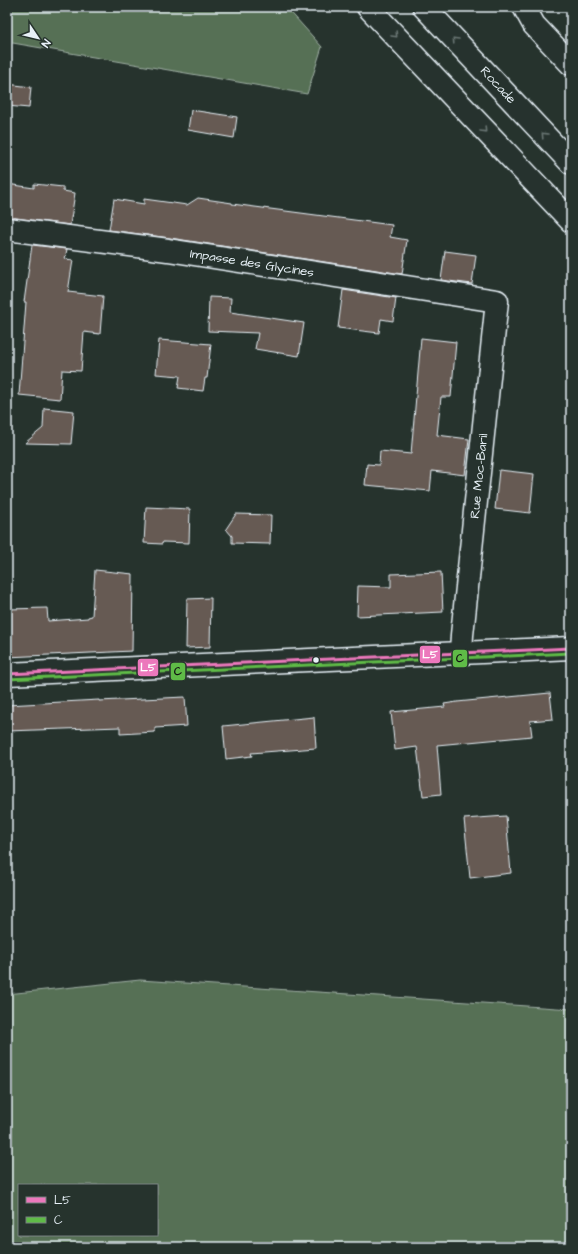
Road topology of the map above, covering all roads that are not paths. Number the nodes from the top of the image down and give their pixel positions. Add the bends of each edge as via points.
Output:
1 (368, 7) edge
2 (424, 7) edge
3 (524, 7) edge
4 (571, 64) edge
5 (571, 163) edge
6 (571, 221) edge
7 (7, 229) edge
8 (497, 301) joint
9 (571, 648) edge
10 (461, 652) junction
11 (7, 674) edge

1 -> 6 main road
5 -> 2 main road, Rocade
3 - 4 main road via 534,25
7 - 8 main road, Impasse des Glycines via 168,250
8 - 10 main road, Rue Moc-Baril
9 - 10 main road
10 - 11 main road

